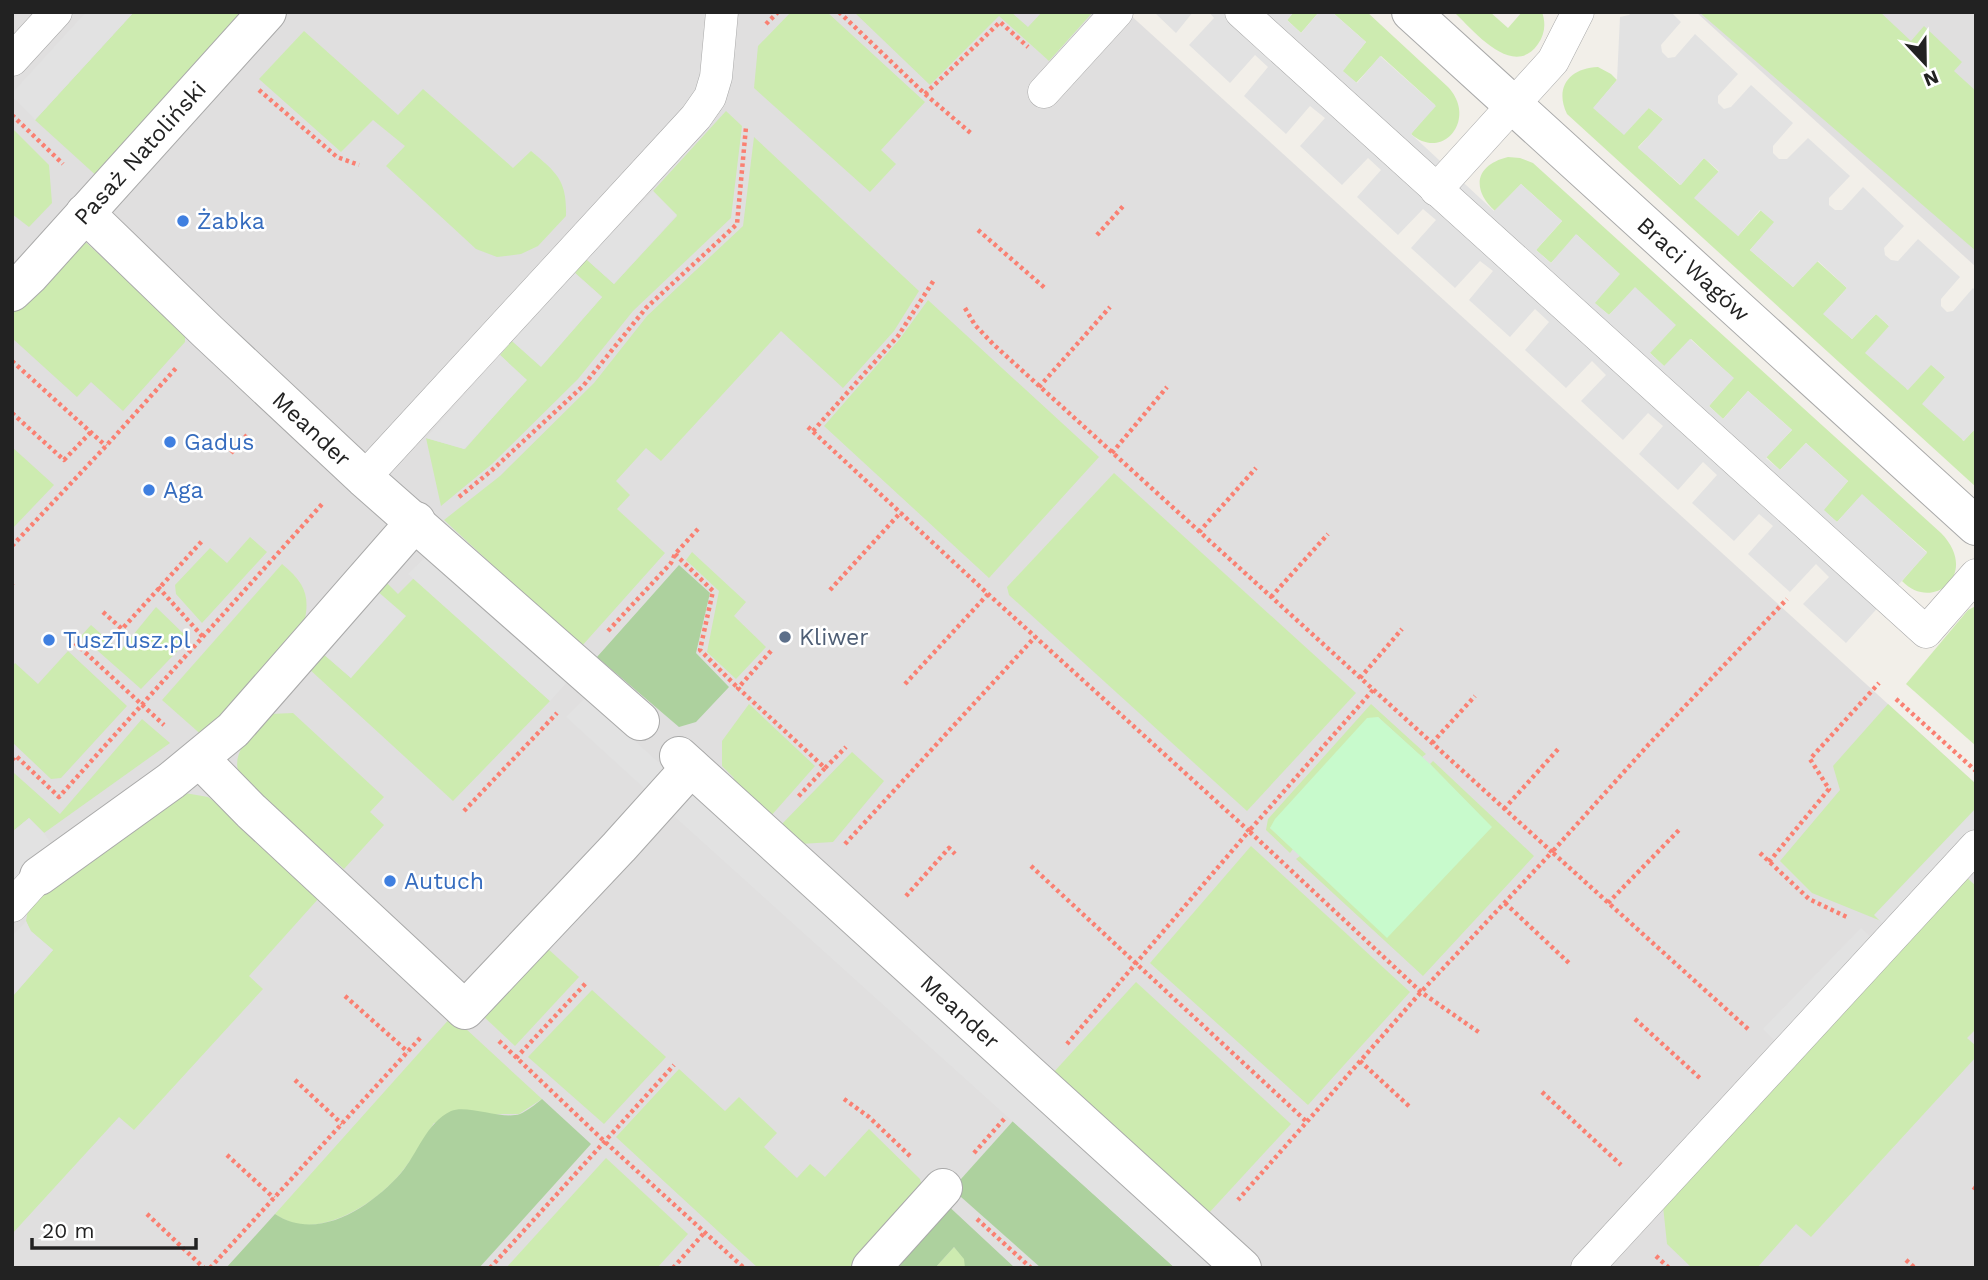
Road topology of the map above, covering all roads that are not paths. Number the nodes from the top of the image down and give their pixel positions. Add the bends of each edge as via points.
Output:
1 (56, 12) edge
2 (267, 12) edge
3 (722, 12) edge
4 (1117, 12) edge
5 (1241, 12) edge
6 (1411, 12) edge
7 (1578, 12) edge
8 (12, 60) edge
9 (1051, 84) road end
10 (1513, 105) junction
11 (1436, 190) junction
12 (85, 213) junction
13 (12, 292) edge
14 (359, 473) junction
15 (416, 522) junction
16 (1976, 526) edge
17 (1976, 575) edge
18 (640, 721) dead end
19 (200, 759) junction
20 (1976, 846) edge
21 (39, 876) joint
22 (12, 906) edge
23 (943, 1188) road end
24 (871, 1268) edge
25 (1242, 1268) edge
26 (1587, 1268) edge

1 - 8 lane
2 - 12 street, Pasaż Natoliński
3 - 14 lane via 716,77 710,97 696,117
4 - 9 lane
5 - 11 lane
6 - 10 street, Braci Wagów
7 - 10 lane via 1553,61
10 - 11 lane
10 - 16 street, Braci Wagów
11 - 17 lane via 1926,632
12 - 13 street, Pasaż Natoliński
12 - 14 street, Meander
14 - 15 street, Meander
15 - 18 street, Meander
15 - 19 street via 233,730
19 - 21 street
19 - 25 street, Meander via 460,1005 619,847 685,761
20 - 26 lane
21 - 22 lane
23 - 24 street

